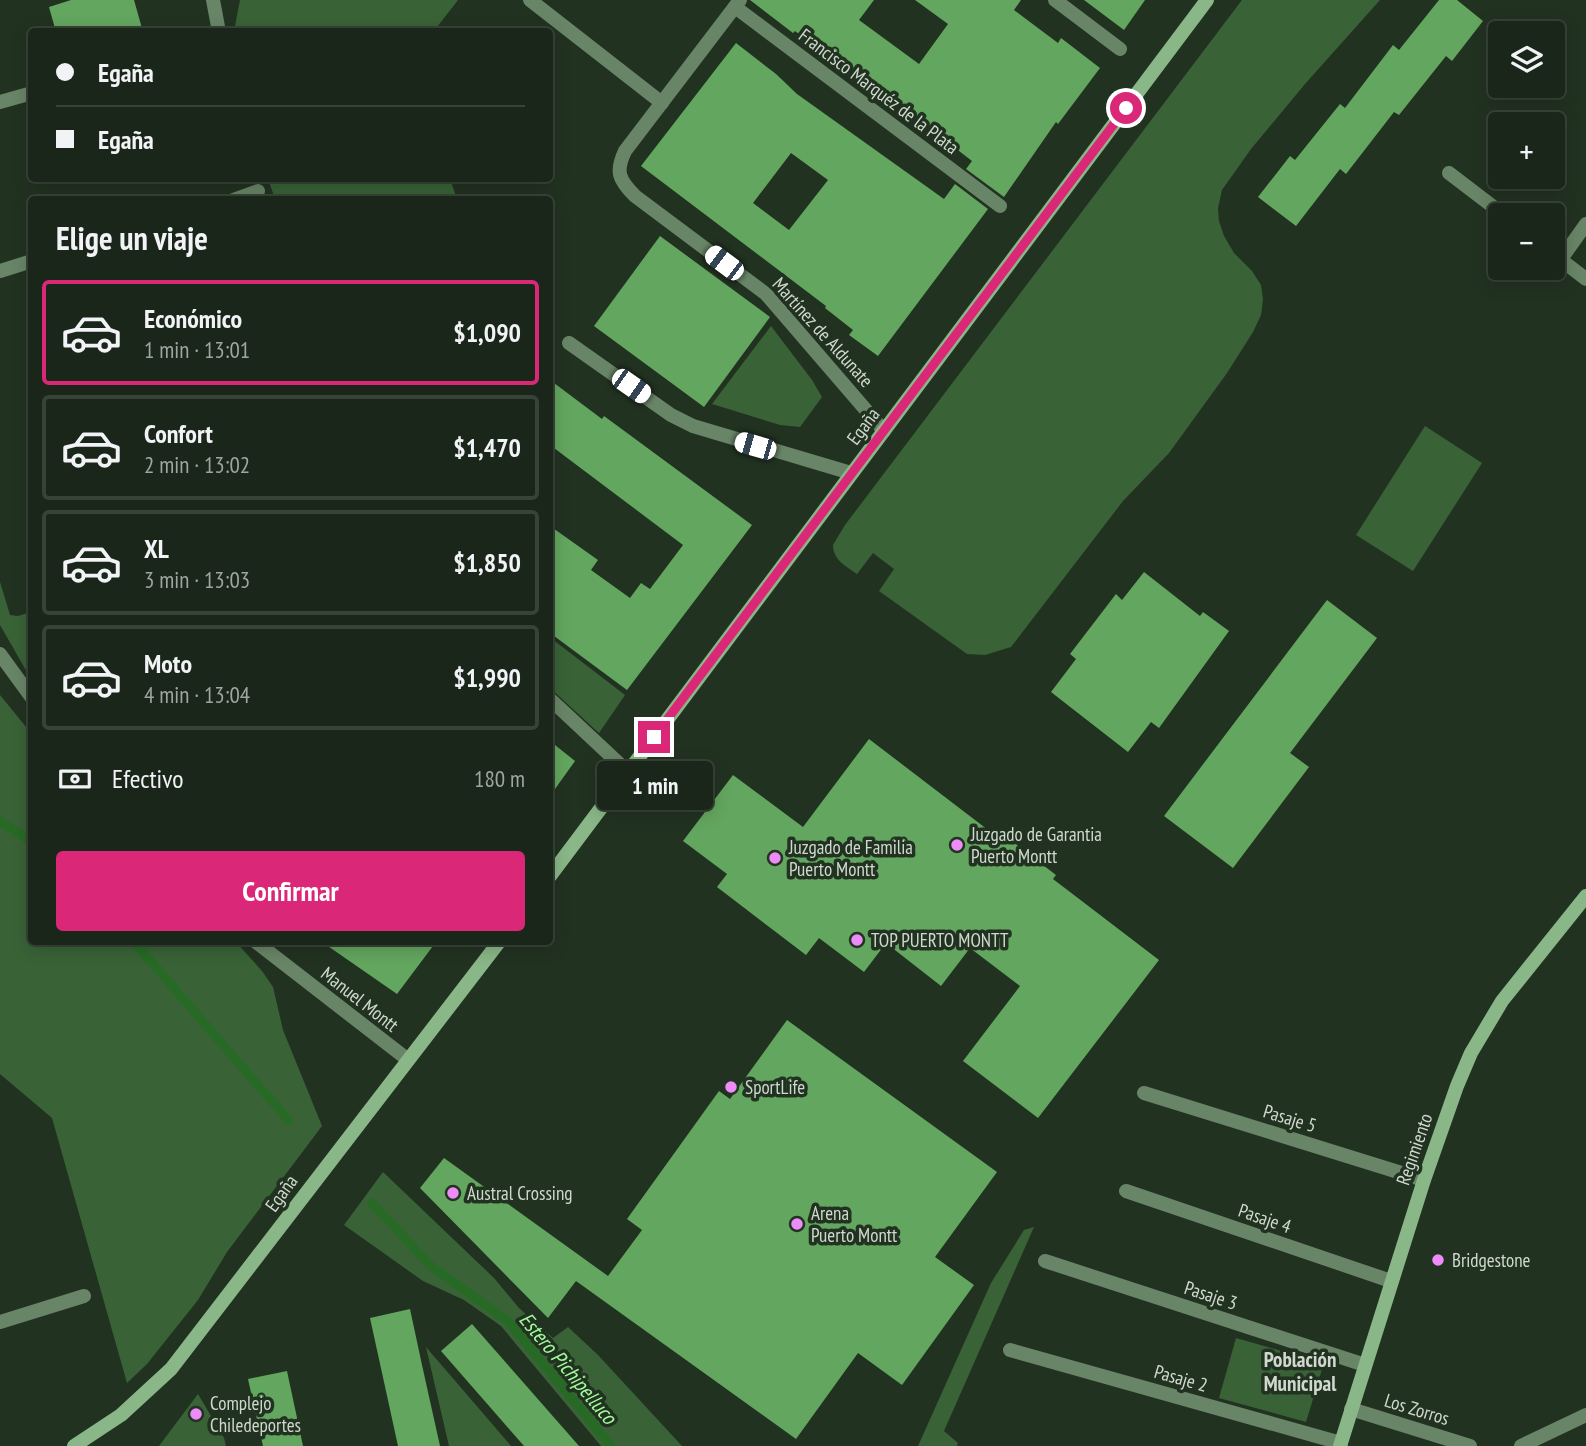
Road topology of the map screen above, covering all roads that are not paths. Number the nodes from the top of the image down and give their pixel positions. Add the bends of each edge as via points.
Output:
1 (213, 0) edge
2 (530, 0) edge
3 (1055, 0) edge
4 (1207, 0) edge
5 (737, 3) edge
6 (218, 28) edge
7 (1120, 49) dead end
8 (28, 94) edge
9 (0, 102) edge
10 (662, 103) junction
11 (1449, 173) dead end
12 (1488, 203) edge
13 (1000, 206) dead end
14 (1586, 224) edge
15 (1565, 246) edge
16 (28, 262) edge
17 (1565, 263) edge
18 (0, 271) edge
19 (1586, 279) edge
20 (569, 343) dead end
21 (884, 431) junction
22 (852, 473) junction
23 (0, 654) edge
24 (28, 692) edge
25 (553, 702) edge
26 (628, 772) junction
27 (553, 872) edge
28 (1586, 896) edge
29 (260, 945) edge
30 (497, 945) edge
31 (407, 1059) junction
32 (1144, 1093) dead end
33 (1424, 1180) junction
34 (1126, 1191) dead end
35 (1045, 1261) dead end
36 (1391, 1281) junction
37 (84, 1296) dead end
38 (0, 1322) edge
39 (1010, 1350) dead end
40 (1365, 1365) junction
41 (1351, 1409) junction
42 (1586, 1415) edge
43 (1341, 1445) edge
44 (1527, 1445) edge
45 (74, 1446) edge
46 (1470, 1446) edge

1 - 6 street
2 - 10 street
3 - 7 street
4 - 21 main road, Egaña
5 - 10 street
5 - 13 street, Francisco Marquéz de la Plata
8 - 9 street
10 - 21 street, Martínez de Aldunate via 625,151 619,172 623,184 766,294
11 - 12 street
14 - 15 street
16 - 18 street
17 - 19 street
20 - 22 street via 693,426
21 - 22 main road, Egaña
22 - 26 main road, Egaña
23 - 24 street
25 - 26 street
26 - 27 main road, Egaña
28 - 33 main road, Regimiento via 1481,1032
29 - 31 street, Manuel Montt
30 - 31 main road, Egaña
31 - 45 main road, Egaña via 171,1369 121,1415
32 - 33 street, Pasaje 5
33 - 36 main road, Regimiento
34 - 36 street, Pasaje 4
35 - 40 street, Pasaje 3
36 - 40 main road, Regimiento
37 - 38 street
39 - 43 street, Pasaje 2
40 - 41 main road, Regimiento
41 - 43 main road, Regimiento
41 - 46 street, Los Zorros
42 - 44 street

